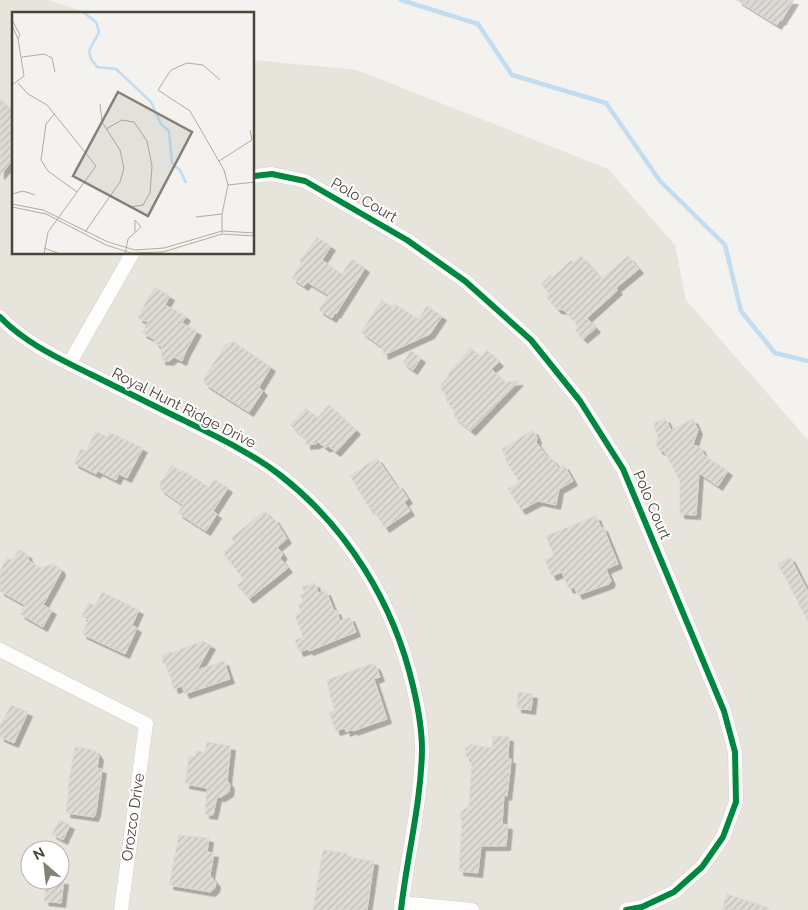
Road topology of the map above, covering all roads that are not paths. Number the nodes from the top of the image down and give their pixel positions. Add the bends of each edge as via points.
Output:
1 (255, 176) edge
2 (131, 255) edge
3 (0, 317) edge
4 (69, 364) junction
5 (0, 650) edge
6 (401, 906) edge
7 (121, 910) edge
8 (472, 910) edge
9 (626, 910) edge

1 - 9 street, Polo Court via 272,174 305,181 407,240 465,281 531,340 580,401 623,469 724,711 735,752 736,802 723,837 702,867 674,892 642,907
2 - 4 street
3 - 4 street, Royal Hunt Ridge Drive via 22,336
4 - 6 street, Royal Hunt Ridge Drive via 250,455 280,475 340,533 378,592 408,663 419,712 421,739 419,798
5 - 7 street, Orozco Drive via 146,724
6 - 8 street

